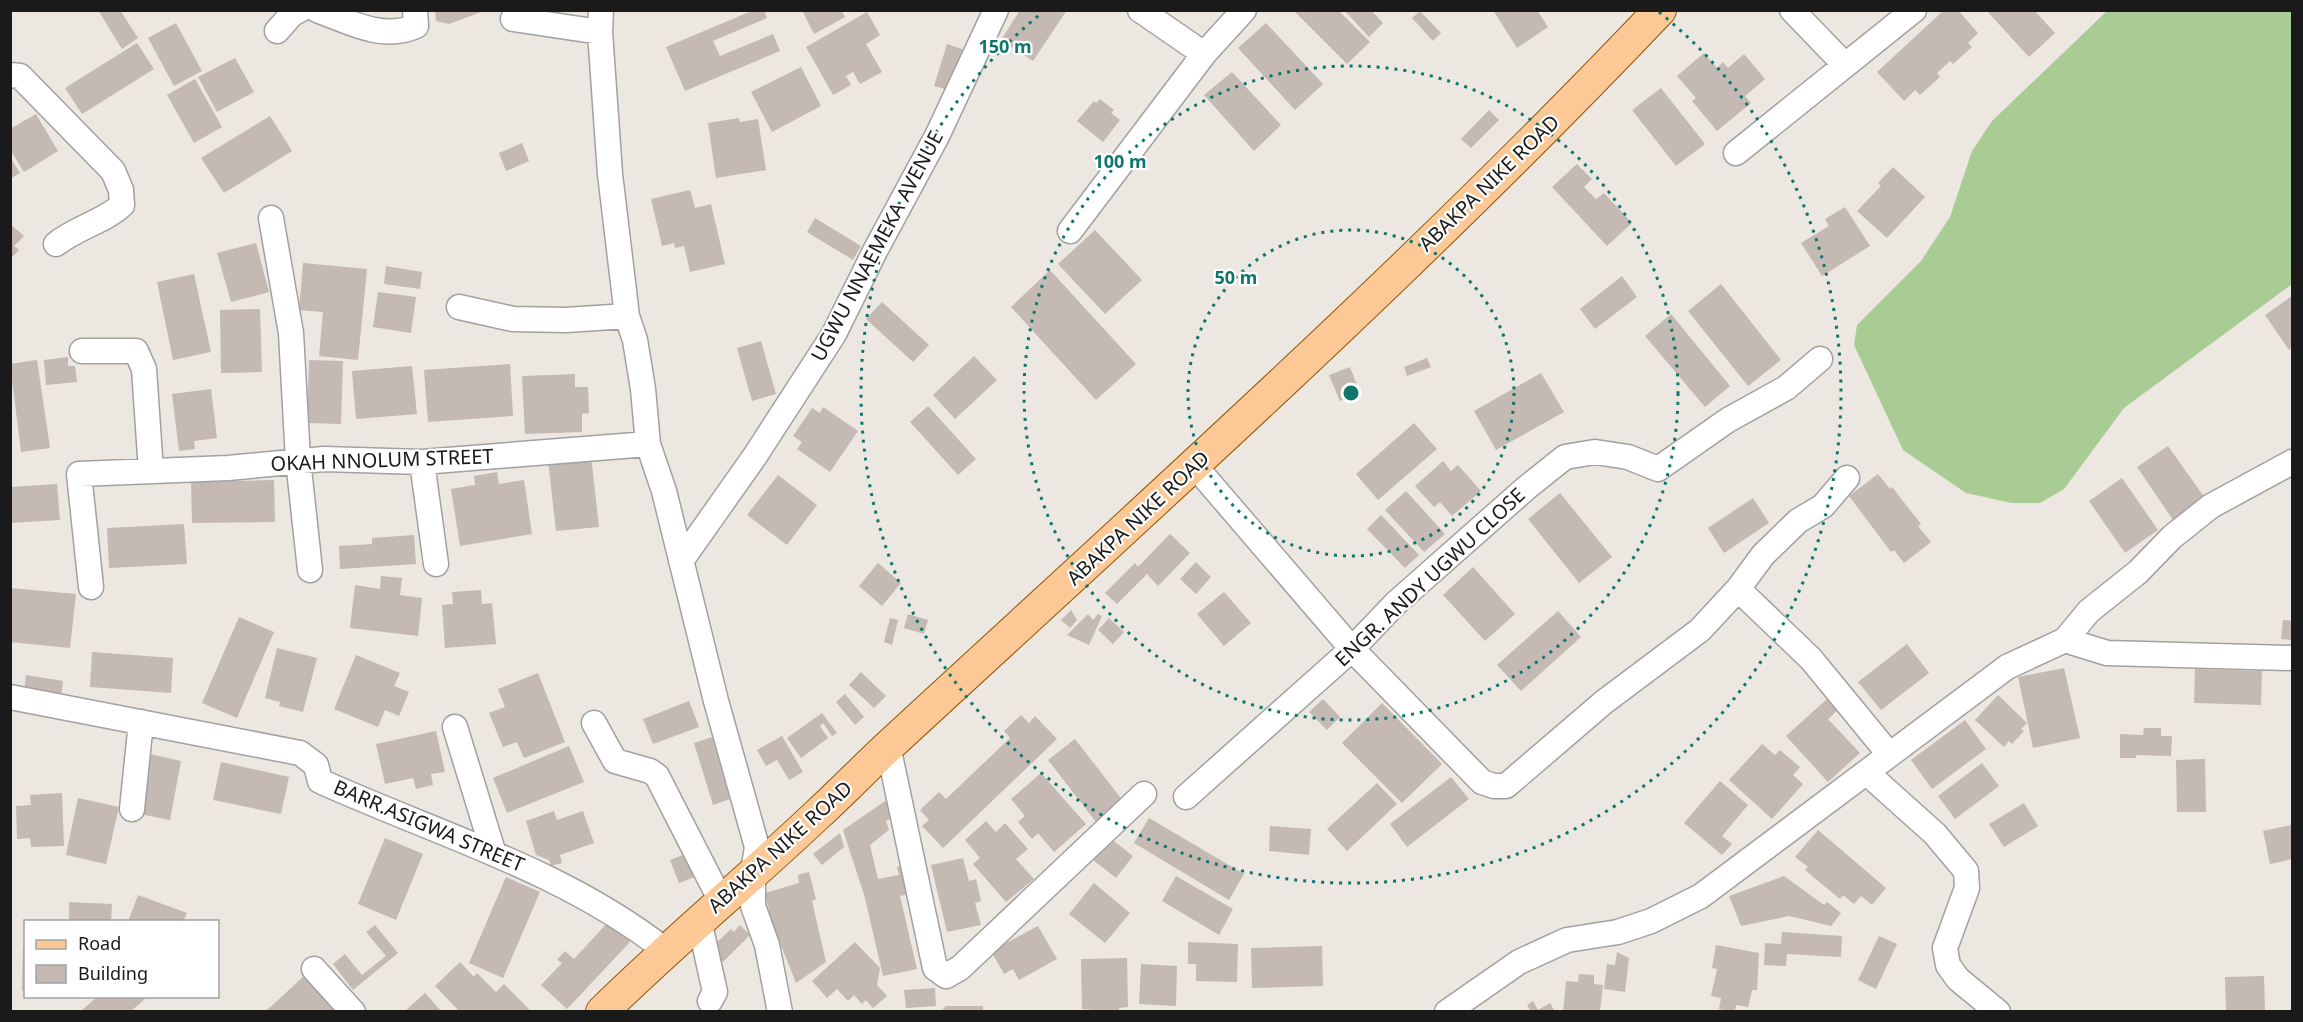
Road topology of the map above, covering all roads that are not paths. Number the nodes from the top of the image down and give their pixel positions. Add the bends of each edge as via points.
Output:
1 (300, 10) edge
2 (317, 10) edge
3 (415, 10) edge
4 (996, 10) edge
5 (1140, 10) edge
6 (1244, 10) edge
7 (1660, 10) edge
8 (1792, 10) edge
9 (1914, 10) edge
10 (513, 19) dead end
11 (601, 21) edge
12 (277, 31) dead end
13 (1204, 54) junction
14 (1845, 65) junction
15 (10, 75) edge
16 (1736, 153) dead end
17 (271, 218) dead end
18 (1070, 231) dead end
19 (56, 244) dead end
20 (459, 307) dead end
21 (627, 316) junction
22 (82, 351) dead end
23 (1820, 359) dead end
24 (648, 444) junction
25 (298, 460) junction
26 (422, 462) junction
27 (2292, 462) edge
28 (1195, 466) junction
29 (151, 471) junction
30 (1847, 478) dead end
31 (681, 561) junction
32 (436, 564) dead end
33 (310, 570) dead end
34 (92, 587) dead end
35 (1738, 589) junction
36 (2065, 640) junction
37 (1352, 649) junction
38 (2292, 658) edge
39 (10, 697) edge
40 (141, 723) junction
41 (594, 723) dead end
42 (454, 727) dead end
43 (888, 746) junction
44 (1890, 754) junction
45 (1867, 773) junction
46 (1144, 794) dead end
47 (1186, 797) dead end
48 (132, 809) dead end
49 (493, 851) junction
50 (753, 872) junction
51 (710, 911) junction
52 (665, 950) junction
53 (314, 969) dead end
54 (710, 1001) dead end
55 (353, 1011) edge
56 (607, 1011) edge
57 (780, 1011) edge
58 (1447, 1011) edge
59 (1998, 1011) edge

1 - 12 street
2 - 3 street via 386,34 416,26
4 - 31 street, UGWU NNAEMEKA AVENUE via 937,136 834,334
5 - 13 street
6 - 13 street
7 - 28 main road, ABAKPA NIKE ROAD via 1556,120
8 - 14 street
9 - 14 street
10 - 11 street
11 - 21 street via 610,174
13 - 18 street
14 - 16 street
15 - 19 street via 20,76 77,132 114,171 122,190 122,205 111,215 96,219
17 - 25 street via 291,333
20 - 21 street via 513,319
21 - 24 street via 635,340
22 - 29 street via 136,351 144,369
23 - 37 street, ENGR. ANDY UGWU CLOSE via 1786,388 1728,420 1658,469 1628,457 1595,452 1566,457 1396,603
24 - 26 street, OKAH NNOLUM STREET
24 - 31 street
25 - 26 street, OKAH NNOLUM STREET
25 - 29 street, OKAH NNOLUM STREET
25 - 33 street
26 - 32 street
27 - 36 street via 2211,506 2089,611
28 - 37 street
28 - 43 main road, ABAKPA NIKE ROAD
29 - 34 street, OKAH NNOLUM STREET via 79,474
30 - 35 street via 1823,506 1797,521 1763,555
31 - 50 street via 757,847
35 - 37 street via 1700,630 1604,702 1506,786 1482,782
35 - 44 street via 1811,659
36 - 38 street via 2107,653
36 - 44 street via 2007,667
37 - 47 street, ENGR. ANDY UGWU CLOSE
39 - 40 street, BARR.ASIGWA STREET
40 - 48 street
40 - 49 street, BARR.ASIGWA STREET via 300,753 316,765 320,781
41 - 51 street via 615,761 657,776
42 - 49 street
43 - 46 street via 935,968 946,976 960,968
43 - 50 main road, ABAKPA NIKE ROAD
44 - 45 street
45 - 58 street via 1701,896 1651,921 1618,932 1567,940 1519,962
45 - 59 street via 1935,834 1966,871 1967,888 1945,948 1948,965
49 - 52 street, BARR.ASIGWA STREET via 630,922
50 - 51 main road, ABAKPA NIKE ROAD
50 - 57 street via 753,906
51 - 52 main road, ABAKPA NIKE ROAD
51 - 54 street via 715,992
52 - 56 main road, ABAKPA NIKE ROAD
53 - 55 street

